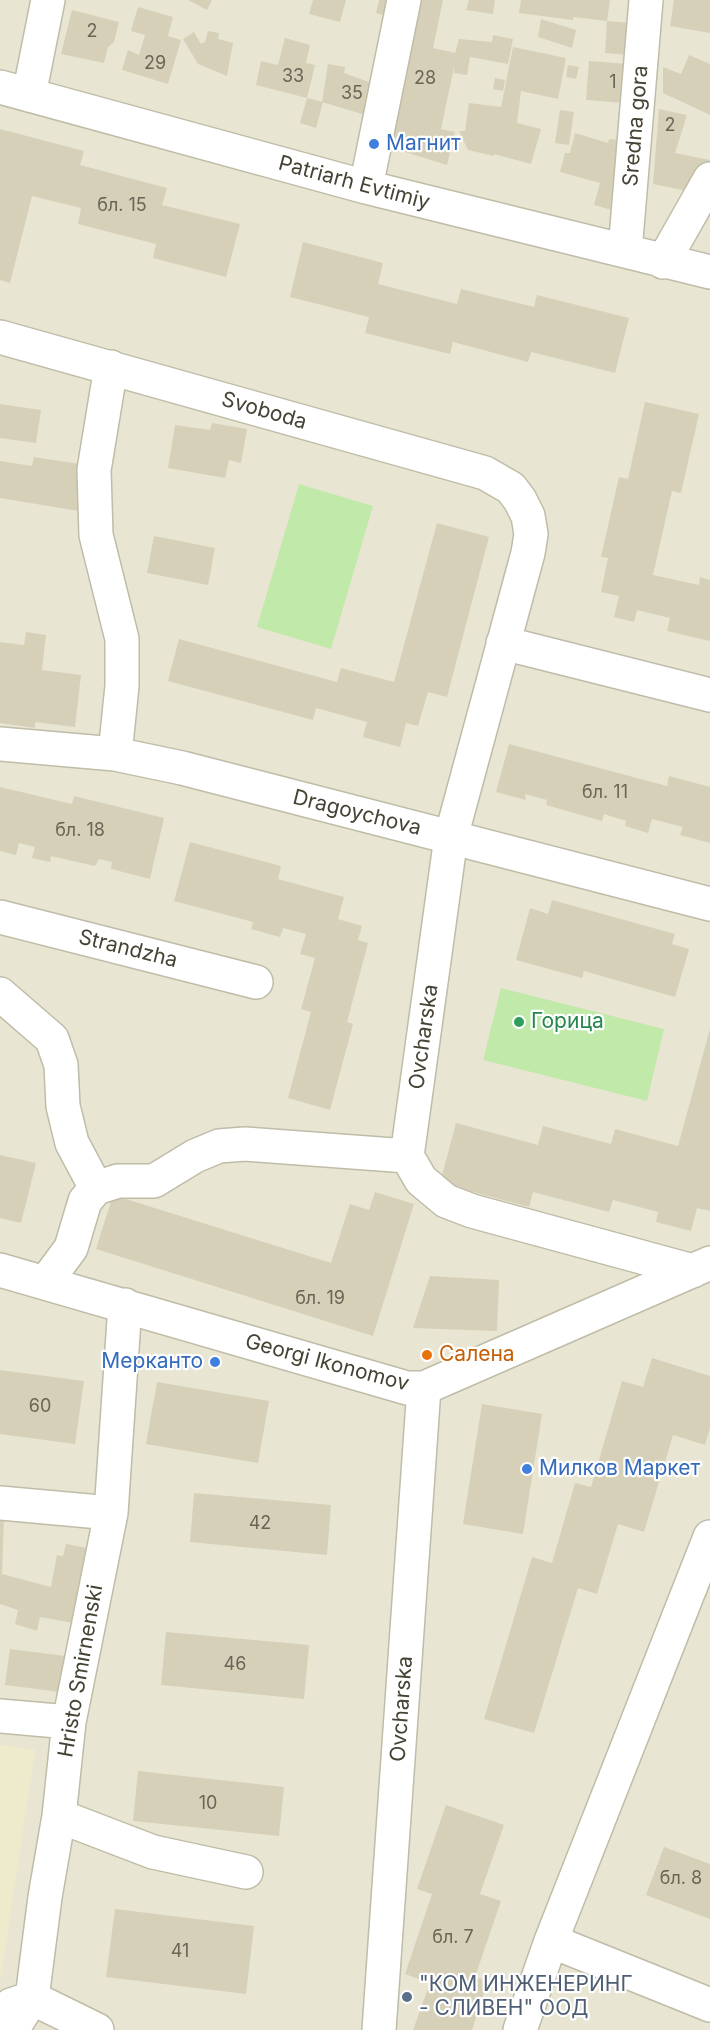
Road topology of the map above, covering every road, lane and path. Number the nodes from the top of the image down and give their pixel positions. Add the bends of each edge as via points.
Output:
1 (48, 0) edge
2 (404, 0) edge
3 (646, 0) edge
4 (14, 91) edge
5 (710, 179) edge
6 (366, 187) junction
7 (625, 251) junction
8 (663, 262) junction
9 (710, 272) edge
10 (0, 337) edge
11 (111, 367) junction
12 (520, 500) joint
13 (503, 643) junction
14 (710, 695) edge
15 (0, 744) edge
16 (115, 754) junction
17 (451, 837) junction
18 (710, 904) edge
19 (0, 917) edge
20 (256, 982) dead end
21 (0, 994) edge
22 (407, 1156) junction
23 (96, 1188) junction
24 (701, 1267) edge
25 (0, 1270) edge
26 (45, 1283) junction
27 (125, 1305) junction
28 (424, 1388) junction
29 (0, 1503) edge
30 (111, 1513) junction
31 (710, 1537) edge
32 (0, 1716) edge
33 (69, 1722) junction
34 (59, 1816) junction
35 (246, 1872) dead end
36 (551, 1941) junction
37 (32, 1998) junction
38 (710, 2005) edge
39 (0, 2009) edge
40 (12, 2030) edge
41 (97, 2030) edge
42 (379, 2030) edge
43 (520, 2030) edge

1 - 4 street
2 - 6 street
3 - 7 street, Sredna gora
4 - 6 street, Patriarh Evtimiy
5 - 8 street
6 - 7 street, Patriarh Evtimiy
7 - 8 street, Patriarh Evtimiy
8 - 9 street, Patriarh Evtimiy
10 - 11 street, Svoboda
11 - 12 street, Svoboda via 485,473 511,488
11 - 16 street via 94,470 96,535 122,639
12 - 13 street, Ovcharska via 531,534
13 - 14 street
13 - 17 street, Ovcharska
15 - 16 street, Dragoychova
16 - 17 street, Dragoychova
17 - 18 street, Dragoychova
17 - 22 street, Ovcharska
19 - 20 street, Strandzha
21 - 23 street via 52,1039 61,1065 63,1106 72,1143
22 - 23 street via 228,1145 195,1156 154,1181 118,1181
22 - 24 street via 421,1180 446,1200 472,1211
23 - 26 street via 86,1201 71,1248
24 - 28 street, Georgi Ikonomov
25 - 26 street, Georgi Ikonomov
26 - 27 street, Georgi Ikonomov
27 - 28 street, Georgi Ikonomov via 407,1388
27 - 30 street, Hristo Smirnenski
28 - 42 street, Ovcharska
29 - 30 street
30 - 33 street, Hristo Smirnenski
31 - 36 street
32 - 33 street
33 - 34 street, Hristo Smirnenski
34 - 35 street via 153,1852
34 - 37 street, Hristo Smirnenski
36 - 38 street
36 - 43 street
37 - 39 street
37 - 40 street, Hristo Smirnenski
37 - 41 street

